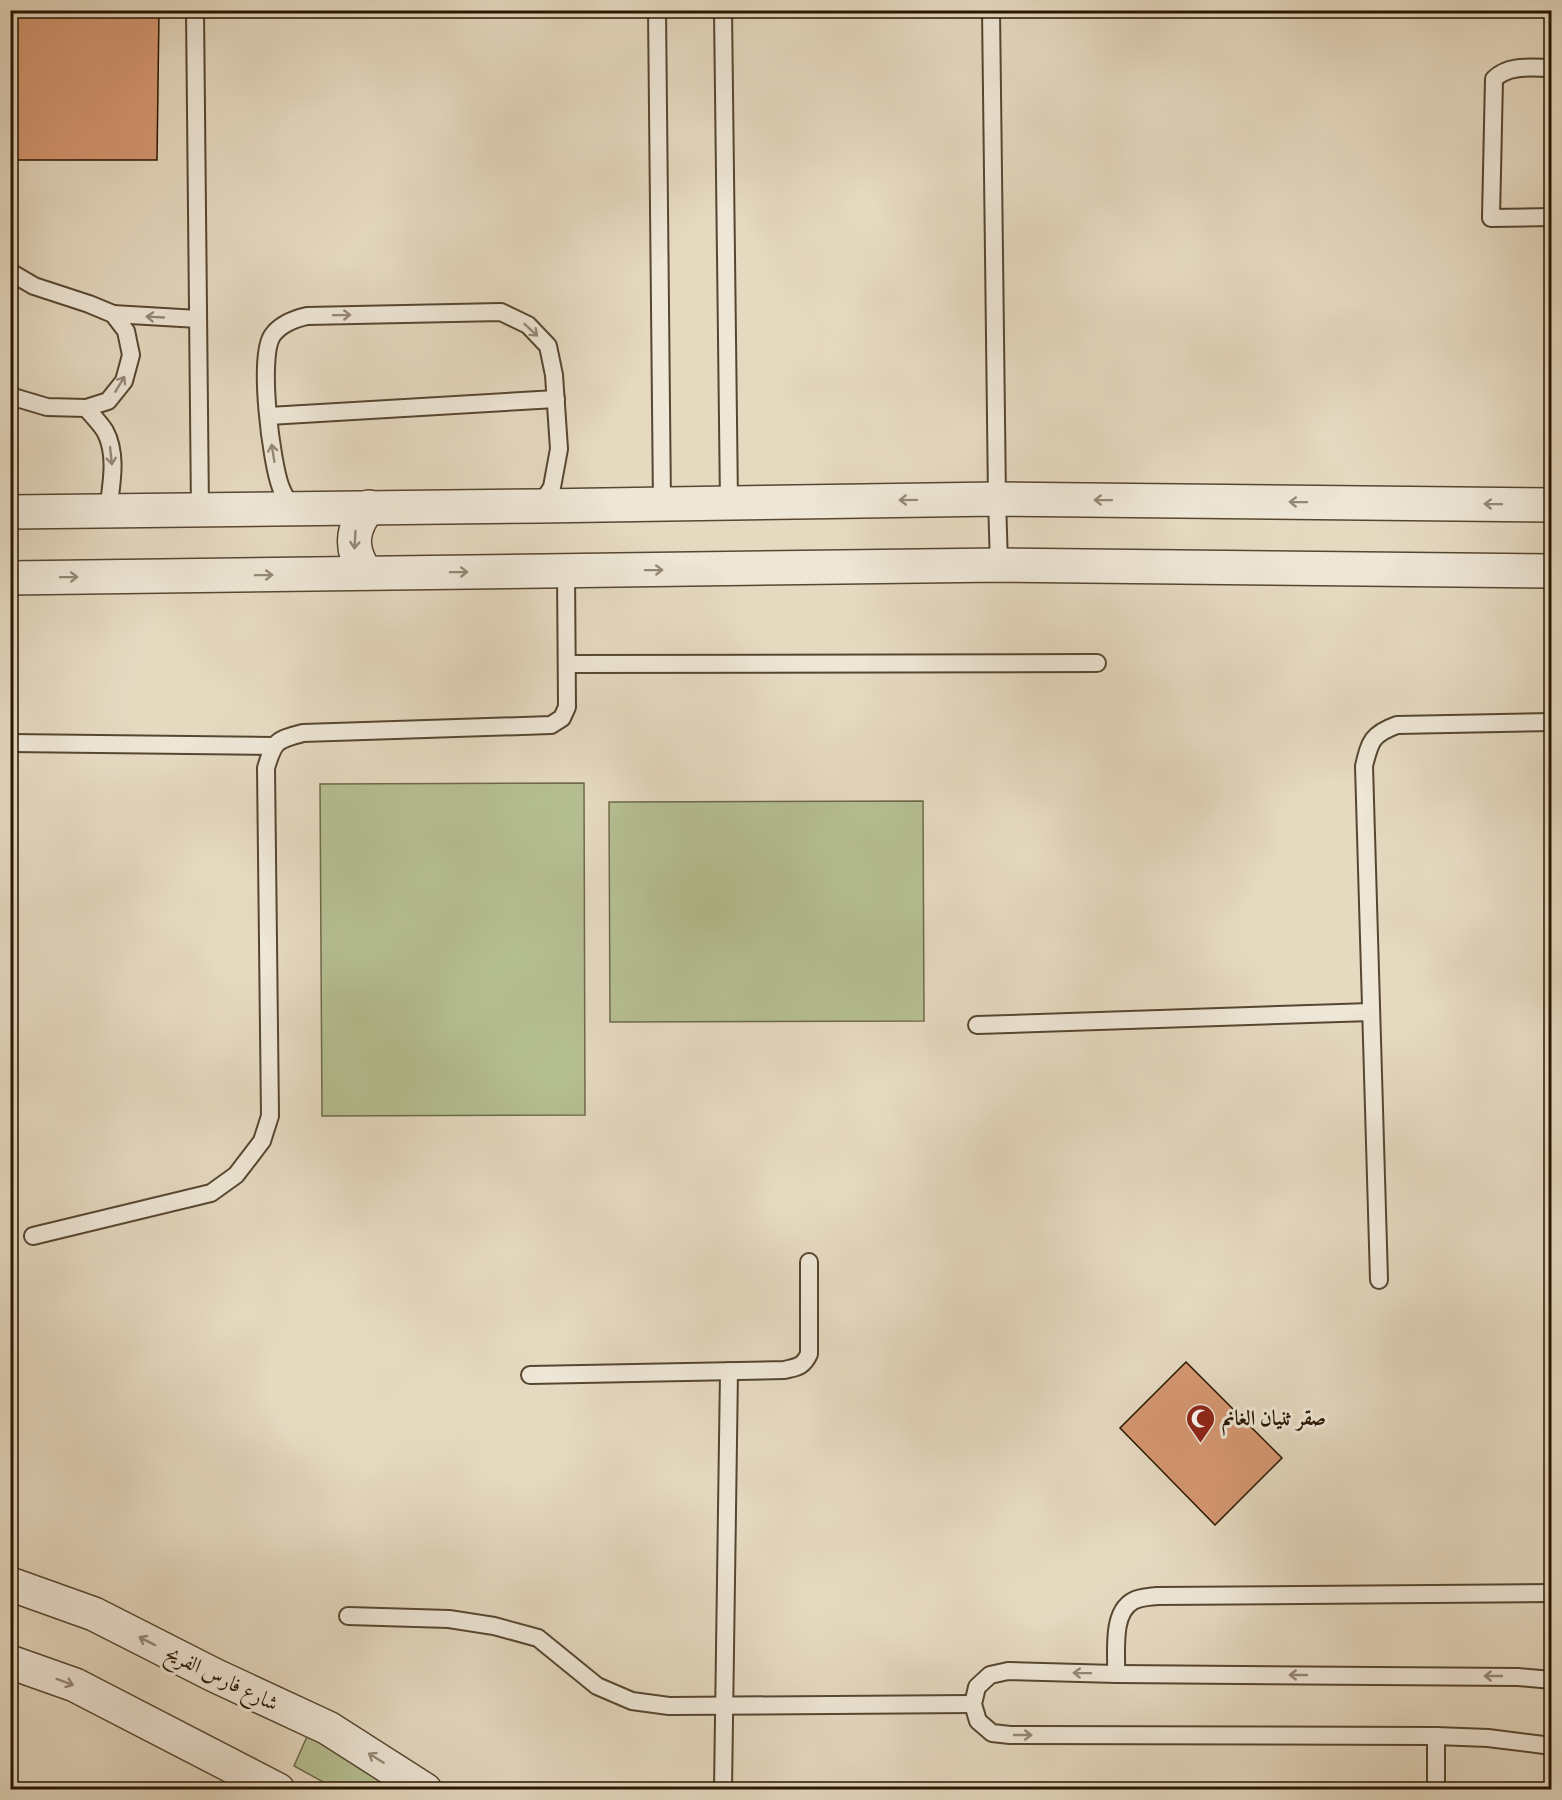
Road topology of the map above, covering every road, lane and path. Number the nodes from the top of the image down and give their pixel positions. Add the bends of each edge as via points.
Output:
1 (195, 10) edge
2 (657, 10) edge
3 (723, 10) edge
4 (992, 10) edge
5 (1551, 68) edge
6 (1551, 217) edge
7 (10, 273) edge
8 (113, 314) junction
9 (198, 319) junction
10 (10, 396) edge
11 (556, 399) junction
12 (86, 408) junction
13 (269, 416) junction
14 (997, 499) junction
15 (729, 502) junction
16 (662, 504) junction
17 (1551, 505) edge
18 (540, 506) junction
19 (369, 507) junction
20 (291, 509) junction
21 (200, 510) junction
22 (108, 511) junction
23 (10, 512) edge
24 (999, 565) junction
25 (566, 571) junction
26 (1551, 571) edge
27 (366, 573) junction
28 (10, 578) edge
29 (1097, 663) dead end
30 (567, 664) junction
31 (1551, 722) edge
32 (10, 743) edge
33 (273, 746) junction
34 (1371, 1012) junction
35 (977, 1025) dead end
36 (33, 1236) dead end
37 (809, 1263) dead end
38 (1379, 1280) dead end
39 (729, 1371) junction
40 (530, 1375) dead end
41 (10, 1584) edge
42 (1551, 1593) edge
43 (348, 1616) dead end
44 (10, 1662) edge
45 (1116, 1674) junction
46 (1551, 1680) edge
47 (973, 1704) junction
48 (724, 1705) junction
49 (1436, 1736) junction
50 (1551, 1746) edge
51 (279, 1790) edge
52 (425, 1790) edge
53 (723, 1790) edge
54 (1436, 1790) edge

1 - 9 lane
2 - 16 lane
3 - 15 lane
4 - 14 lane
5 - 6 lane via 1512,69 1494,79 1491,218
7 - 8 lane via 34,286
9 -> 8 lane
12 -> 8 lane via 108,401 124,381 131,355 126,331
9 - 21 lane
10 - 12 lane via 47,407
11 - 13 lane
13 -> 11 lane via 265,362 272,337 290,320 308,316 501,312 528,325 548,346
11 - 18 lane via 559,449 552,487
12 -> 22 lane via 105,431 111,450
20 -> 13 lane via 273,456
14 -> 15 street
17 -> 14 street
14 - 24 lane
15 - 16 street
16 - 18 street
18 - 19 street
19 - 20 street
19 -> 27 street via 354,535 358,562
20 - 21 street
21 - 22 street
22 - 23 street
25 -> 24 street
24 - 26 street
27 -> 25 street
25 - 30 lane
28 -> 27 street
29 - 30 lane
30 - 33 lane via 567,707 562,718 551,725 303,734
31 - 34 lane via 1397,725 1381,731 1369,745 1364,766
32 - 33 lane
33 - 36 lane via 266,768 270,1116 262,1141 236,1175 211,1192
34 - 35 lane
34 - 38 lane
37 - 39 lane via 810,1344 805,1363 784,1370
39 - 40 lane
39 - 48 lane
52 -> 41 street, شارع فارس الفريح via 328,1728 94,1614
42 - 45 lane via 1142,1598 1132,1601 1122,1612
43 - 48 lane via 449,1619 494,1626 538,1638 597,1686 632,1701 669,1706
44 -> 51 street via 75,1685
46 -> 45 lane
45 -> 47 lane via 1008,1671 990,1675 977,1686
47 - 48 lane
47 -> 49 lane via 978,1721 992,1733 1010,1735
48 - 53 lane
49 - 50 lane
49 - 54 lane

